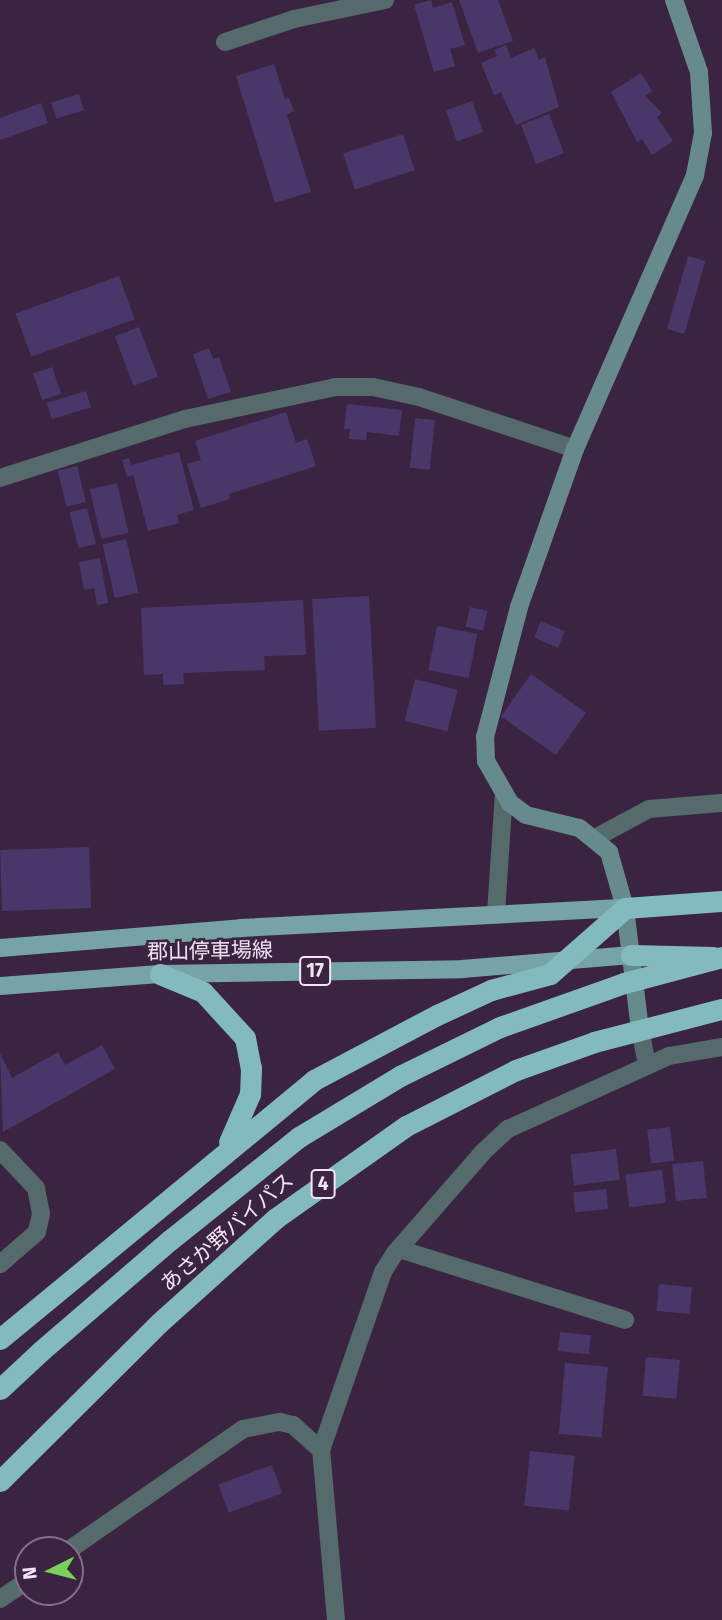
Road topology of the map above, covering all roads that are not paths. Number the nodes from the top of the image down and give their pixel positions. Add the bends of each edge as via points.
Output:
1 (385, 0) edge
2 (674, 0) edge
3 (225, 42) dead end
4 (575, 449) junction
5 (0, 478) edge
6 (503, 792) junction
7 (722, 803) edge
8 (595, 838) junction
9 (722, 901) edge
10 (625, 908) junction
11 (496, 913) junction
12 (0, 948) edge
13 (631, 955) junction
14 (722, 957) edge
15 (571, 959) junction
16 (160, 974) junction
17 (0, 986) edge
18 (722, 1009) edge
19 (640, 1029) junction
20 (722, 1047) edge
21 (647, 1065) junction
22 (0, 1150) edge
23 (223, 1153) junction
24 (399, 1249) junction
25 (0, 1264) edge
26 (625, 1320) dead end
27 (0, 1339) edge
28 (0, 1389) edge
29 (321, 1450) junction
30 (0, 1481) edge
31 (84, 1540) edge
32 (336, 1620) edge

1 - 3 street via 294,19
2 - 4 street via 700,83 703,133 695,175
4 - 5 street via 419,397 373,387 335,387 185,419
4 - 6 street via 519,607 485,737 486,761
6 - 8 street via 526,815 579,828
6 - 11 street
7 - 8 street via 649,809
8 - 10 street via 609,852
9 - 10 highway
10 - 11 main road, 郡山停車場線 / 17
10 - 13 street
10 - 15 highway
11 - 12 main road, 郡山停車場線 / 17
13 - 14 highway
13 - 15 main road, 郡山停車場線 / 17
13 - 19 street
14 - 28 highway, あさか野バイパス / 4, bridge via 624,983 500,1027 424,1063 299,1138 170,1240
15 - 16 main road, 郡山停車場線 / 17 via 462,969
15 - 23 highway via 550,974 491,990 366,1051 314,1080
16 - 17 main road, 郡山停車場線 / 17
16 - 23 highway via 203,992 245,1038 250,1094
18 - 19 highway, あさか野バイパス / 4
19 - 21 street
19 - 30 highway, あさか野バイパス / 4 via 474,1087 406,1126 312,1192 276,1218 159,1323
20 - 21 street via 669,1056
21 - 24 street via 508,1129
22 - 25 street via 36,1188 41,1214 37,1232
23 - 27 highway
24 - 26 street
24 - 29 street via 383,1272
29 - 31 street via 293,1425 280,1422 243,1429
29 - 32 street

